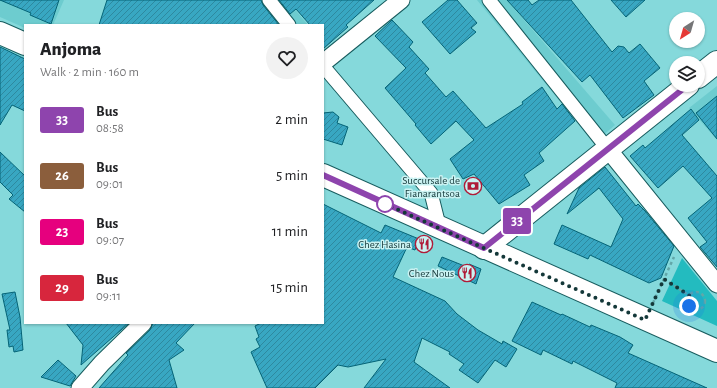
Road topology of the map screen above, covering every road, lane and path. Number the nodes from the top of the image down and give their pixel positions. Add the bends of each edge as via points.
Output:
1 (269, 0) edge
2 (401, 0) edge
3 (489, 0) edge
4 (288, 24) edge
5 (0, 33) edge
6 (24, 44) edge
7 (717, 62) edge
8 (324, 64) edge
9 (324, 66) edge
10 (705, 71) edge
11 (679, 92) edge
12 (608, 148) junction
13 (324, 175) edge
14 (440, 229) junction
15 (484, 248) junction
16 (670, 264) dead end
17 (664, 279) junction
18 (717, 284) edge
19 (690, 296) junction
20 (645, 320) junction
21 (142, 324) edge
22 (717, 351) edge
23 (80, 388) edge

1 - 4 street
2 - 8 street
3 - 12 street
5 - 6 street
7 - 10 street
9 - 14 street via 431,193
11 - 12 street
12 - 15 street
12 - 18 street
13 - 14 street
14 - 15 street
15 - 20 street
16 - 17 path
17 - 19 path
17 - 20 path
19 - 19 path via 687,299 689,306 695,310 701,308 705,302 704,296 699,292
20 - 22 street
21 - 23 street

